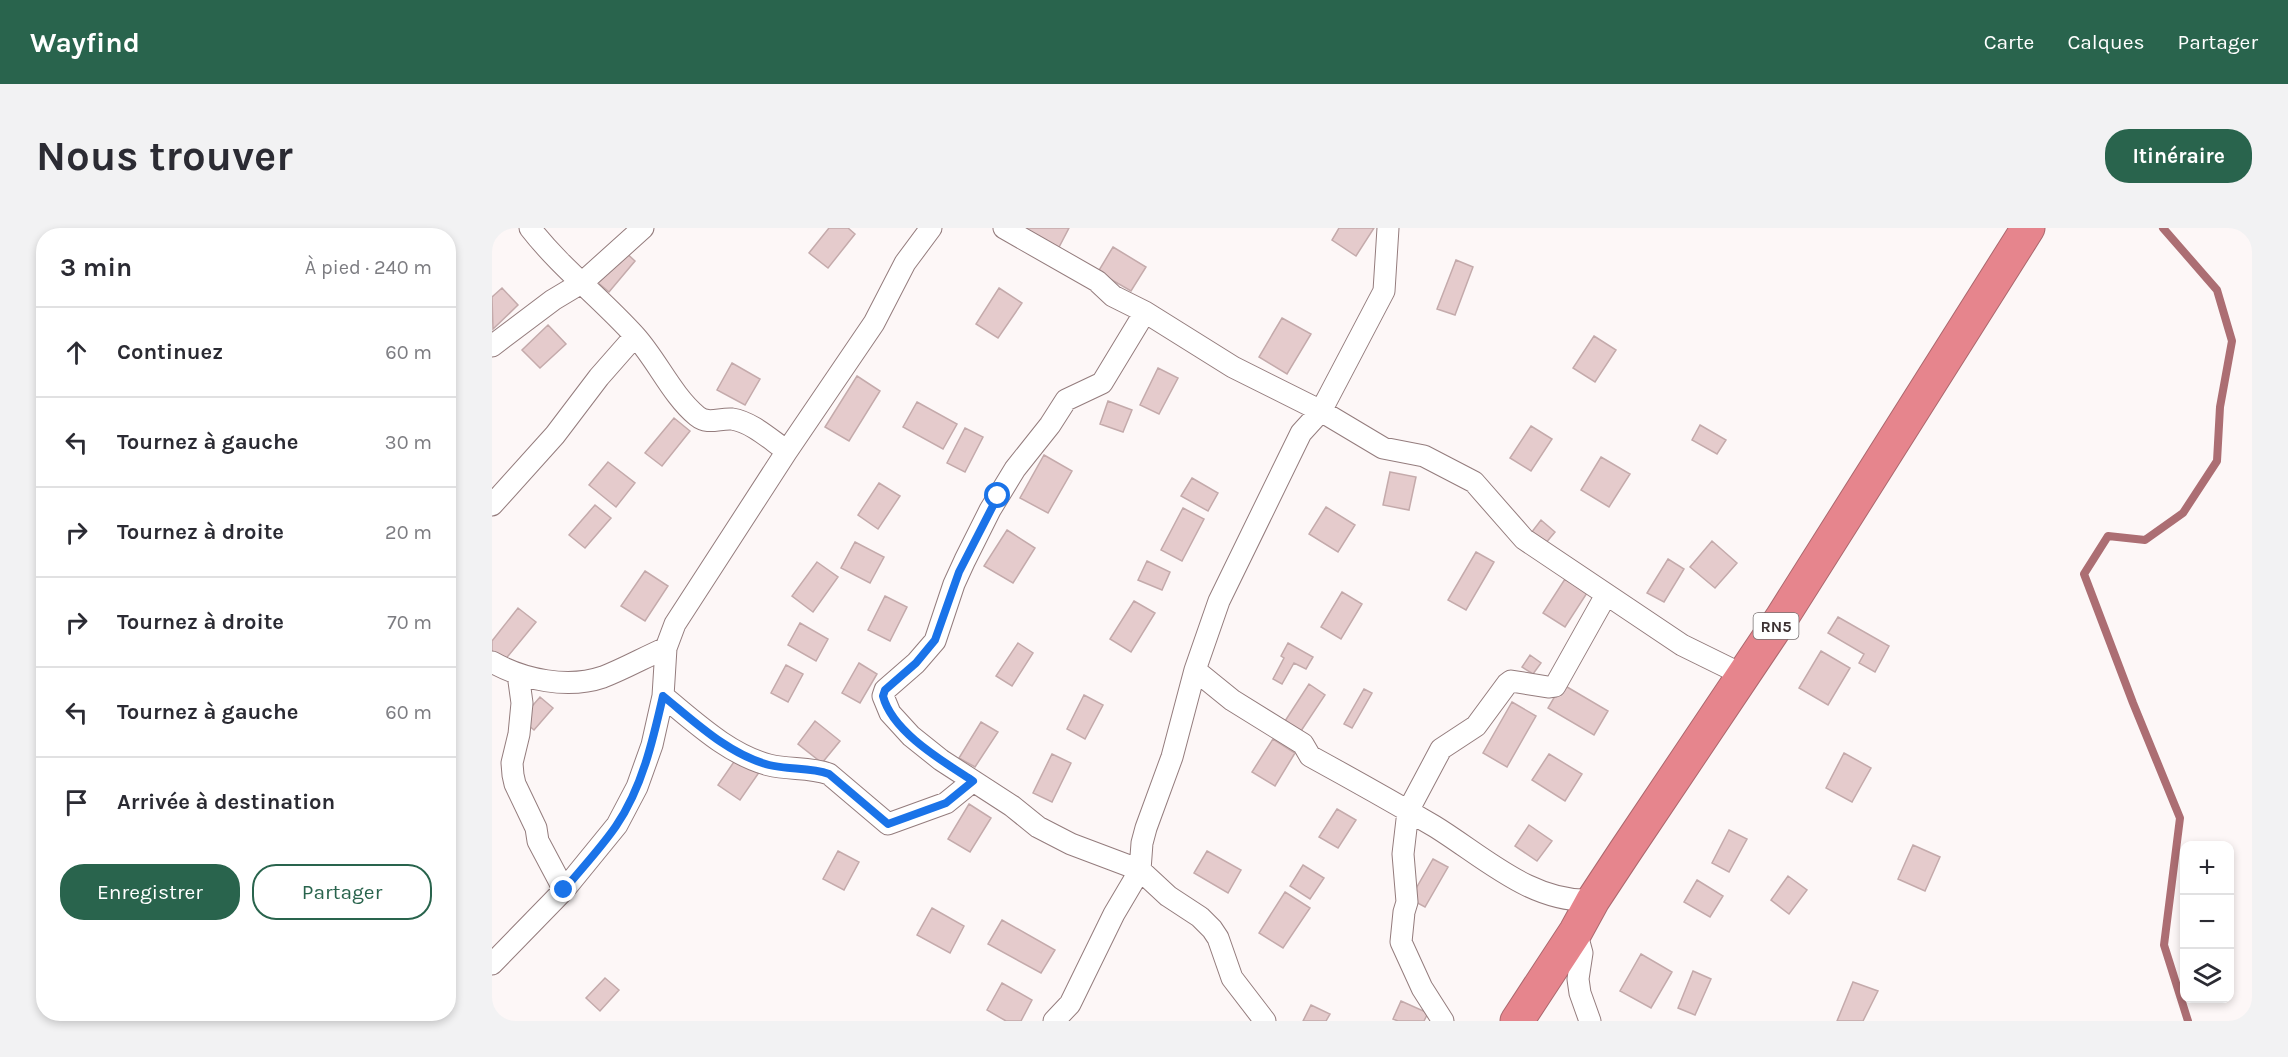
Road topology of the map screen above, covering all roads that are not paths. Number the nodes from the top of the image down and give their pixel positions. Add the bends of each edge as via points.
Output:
1 (530, 228) edge
2 (643, 228) edge
3 (931, 228) edge
4 (1004, 228) edge
5 (1388, 228) edge
6 (2028, 228) edge
7 (583, 282) junction
8 (1145, 312) junction
9 (635, 336) junction
10 (492, 346) edge
11 (1321, 411) junction
12 (787, 451) junction
13 (492, 505) edge
14 (1606, 595) junction
15 (666, 648) junction
16 (492, 662) edge
17 (1195, 670) junction
18 (518, 674) junction
19 (1743, 675) junction
20 (663, 696) junction
21 (973, 781) junction
22 (1408, 811) junction
23 (1140, 870) junction
24 (564, 890) junction
25 (1593, 900) junction
26 (1576, 932) junction
27 (492, 964) edge
28 (1054, 1021) edge
29 (1265, 1021) edge
30 (1443, 1021) edge
31 (1517, 1021) edge
32 (1590, 1021) edge

1 - 7 street
2 - 7 street
3 - 12 street
4 - 8 street
5 - 11 street via 1384,291
6 - 19 highway, RN5
7 - 9 street
7 - 10 street
8 - 11 street via 1233,367
8 - 21 street via 1102,383 1066,400 1015,469 965,560 935,640 885,690 883,696 890,713 910,736
9 - 12 street via 672,390 698,417 747,424
9 - 13 street
11 - 14 street via 1383,447 1424,456 1474,482 1524,539
11 - 17 street via 1301,433 1256,522 1219,601
12 - 15 street via 684,609
14 - 19 street via 1682,645
14 - 22 street via 1555,686 1509,682 1476,726 1441,749
15 - 18 street via 588,681 558,682
15 - 20 street
16 - 18 street
17 - 22 street via 1232,700 1303,744 1310,756
17 - 23 street via 1174,750 1146,828
18 - 24 street via 522,703 513,775 538,841
19 - 25 highway, RN5
20 - 21 street via 710,735 759,762 829,774 888,824 946,803
20 - 24 street via 637,787 617,825
21 - 23 street via 1038,827
22 - 25 street via 1512,877 1551,896
22 - 30 street via 1403,854 1407,902 1401,942 1422,988
23 - 28 street via 1070,1004
23 - 29 street via 1212,928 1232,978
24 - 27 street
25 - 26 highway, RN5
26 - 31 highway, RN5
26 - 32 street via 1582,953 1580,993

